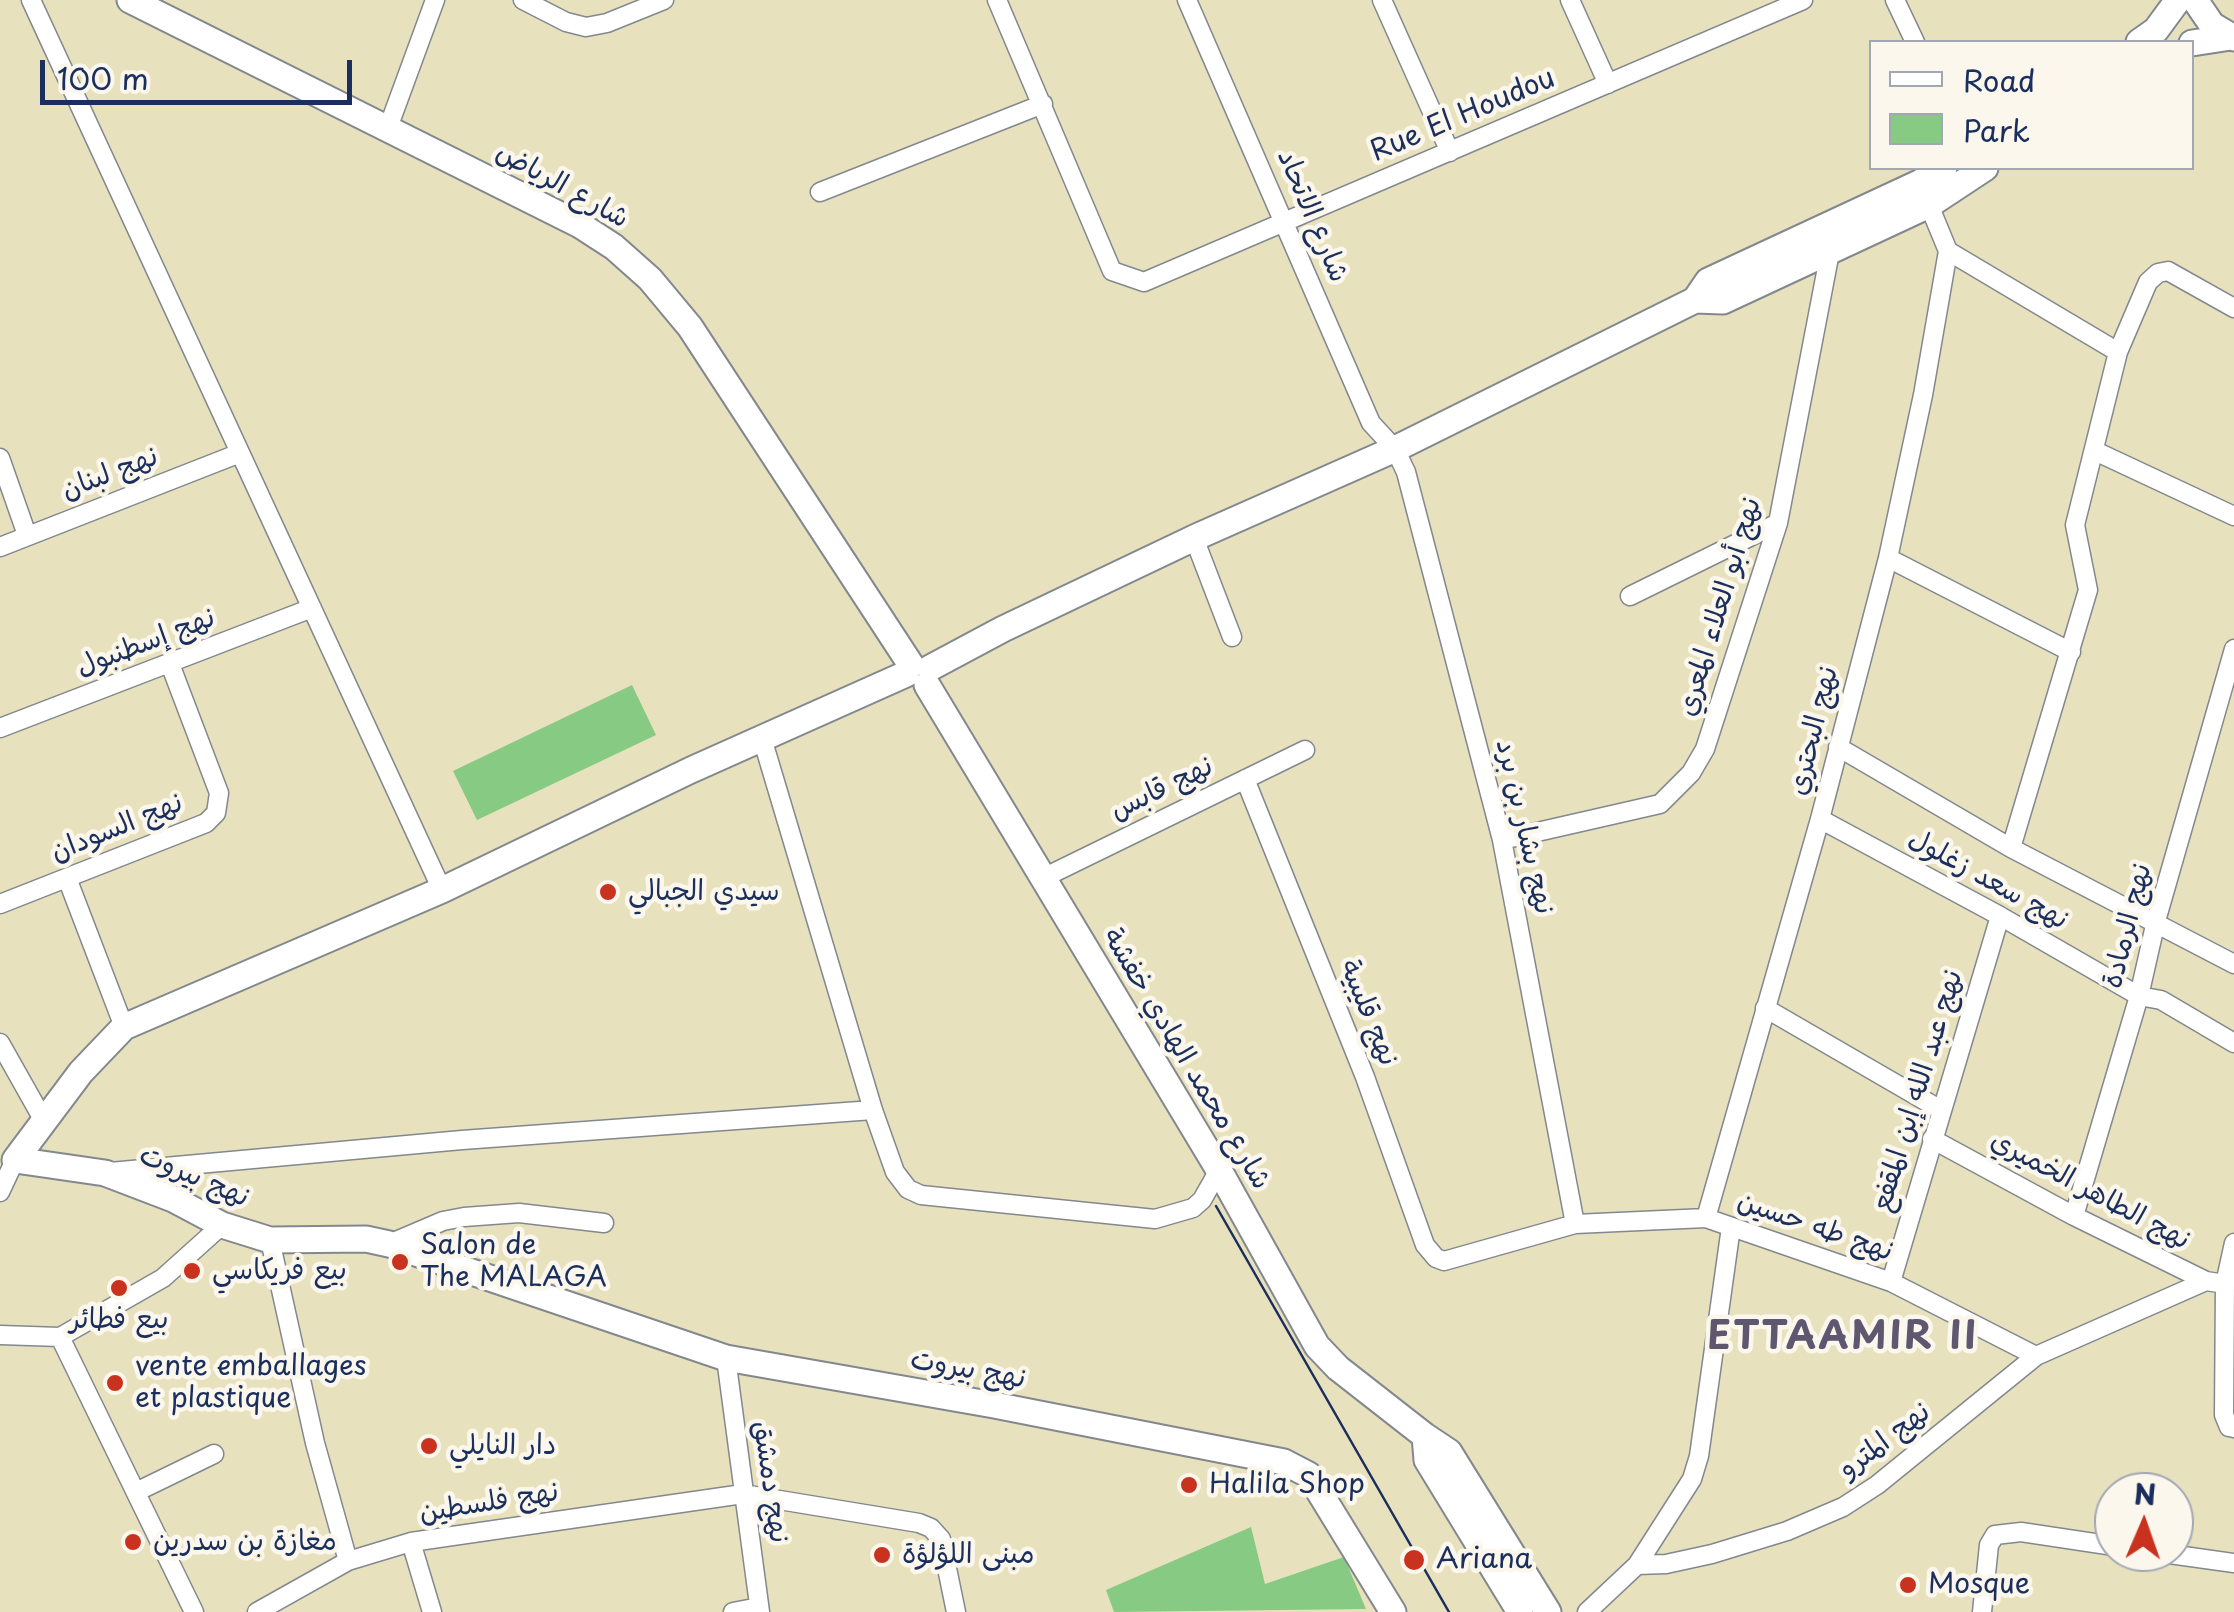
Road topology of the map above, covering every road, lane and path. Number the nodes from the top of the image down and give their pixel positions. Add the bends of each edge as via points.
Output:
1 (31, 0) edge
2 (130, 0) edge
3 (435, 0) edge
4 (523, 0) edge
5 (664, 0) edge
6 (997, 0) edge
7 (1187, 0) edge
8 (1382, 0) edge
9 (1570, 0) edge
10 (1754, 0) edge
11 (1803, 0) edge
12 (1895, 0) edge
13 (2178, 0) edge
14 (2195, 0) edge
15 (1762, 18) junction
16 (2232, 38) edge
17 (1914, 40) edge
18 (2143, 40) edge
19 (2194, 43) edge
20 (1608, 84) junction
21 (1043, 104) junction
22 (388, 128) junction
23 (1450, 152) junction
24 (1941, 170) edge
25 (1982, 170) edge
26 (820, 192) dead end
27 (1929, 206) junction
28 (1286, 222) junction
29 (1948, 251) junction
30 (1830, 252) junction
31 (1695, 300) junction
32 (2234, 308) edge
33 (2118, 352) junction
34 (1395, 449) junction
35 (2095, 450) junction
36 (240, 453) junction
37 (0, 458) edge
38 (2234, 516) edge
39 (1778, 523) junction
40 (27, 536) junction
41 (1194, 538) junction
42 (0, 547) edge
43 (1888, 558) junction
44 (1630, 596) dead end
45 (312, 608) junction
46 (1232, 637) dead end
47 (2234, 648) edge
48 (2071, 652) junction
49 (170, 664) junction
50 (919, 673) junction
51 (0, 728) edge
52 (762, 738) junction
53 (1838, 747) junction
54 (1304, 750) dead end
55 (1245, 779) junction
56 (1820, 820) junction
57 (1502, 840) junction
58 (2011, 848) junction
59 (67, 878) junction
60 (1043, 878) junction
61 (442, 890) junction
62 (0, 904) edge
63 (2000, 916) junction
64 (2156, 921) junction
65 (2234, 964) edge
66 (2139, 996) junction
67 (1766, 1008) junction
68 (124, 1027) junction
69 (0, 1042) edge
70 (2234, 1043) edge
71 (873, 1110) junction
72 (1941, 1110) junction
73 (44, 1121) junction
74 (1932, 1139) junction
75 (7, 1159) edge
76 (1219, 1170) junction
77 (105, 1173) junction
78 (0, 1192) edge
79 (2074, 1216) junction
80 (1706, 1218) junction
81 (604, 1224) dead end
82 (1575, 1224) junction
83 (222, 1225) junction
84 (1731, 1227) junction
85 (270, 1240) junction
86 (2234, 1243) edge
87 (389, 1244) junction
88 (1444, 1261) joint
89 (1890, 1282) junction
90 (2206, 1282) junction
91 (2225, 1284) junction
92 (0, 1334) edge
93 (60, 1337) junction
94 (2036, 1356) junction
95 (726, 1358) junction
96 (2234, 1428) edge
97 (1425, 1436) junction
98 (214, 1454) dead end
99 (136, 1492) junction
100 (743, 1494) junction
101 (411, 1542) junction
102 (2094, 1543) edge
103 (2194, 1558) edge
104 (348, 1562) junction
105 (2234, 1564) edge
106 (1637, 1565) junction
107 (760, 1610) edge
108 (194, 1612) edge
109 (257, 1612) edge
110 (432, 1612) edge
111 (733, 1612) edge
112 (956, 1612) edge
113 (1393, 1612) edge
114 (1520, 1612) edge
115 (1548, 1612) edge
116 (1587, 1612) edge
117 (1982, 1612) edge

1 - 36 street
2 - 22 street, شارع الرياض
3 - 22 street
4 - 5 street via 586,27
6 - 21 street
7 - 28 street, شارع الاتحاد
8 - 23 street
9 - 20 street
10 - 15 street
11 - 15 street, Rue El Houdou
12 - 17 street
13 - 18 street
14 - 16 street via 2212,25
15 - 20 street, Rue El Houdou
16 - 19 street
20 - 23 street, Rue El Houdou
21 - 26 street
21 - 28 street, Rue El Houdou via 1112,271 1144,282
22 - 50 street, شارع الرياض via 580,224 650,279 690,327
23 - 28 street, Rue El Houdou
24 - 31 street via 1708,281
25 - 27 street
27 - 29 street
27 - 30 street
28 - 34 street, شارع الاتحاد via 1371,423
29 - 33 street
29 - 43 street, نهج البحتري
30 - 31 street via 1723,301
30 - 39 street, نهج أبو العلاء المعري
31 - 34 street
32 - 33 street via 2168,271 2158,273
33 - 35 street
34 - 41 street
34 - 57 street, نهج بشار بن برد
35 - 38 street
35 - 48 street via 2075,526 2088,590
36 - 40 street, نهج لبنان
36 - 45 street
37 - 40 street
39 - 44 street
39 - 57 street, نهج أبو العلاء المعري via 1705,749 1691,773 1660,804 1644,810
40 - 42 street, نهج لبنان
41 - 46 street
41 - 50 street
43 - 48 street
43 - 53 street, نهج البحتري
45 - 49 street, نهج إسطنبول
45 - 61 street
47 - 64 street, نهج الرمادة
48 - 58 street
49 - 51 street, نهج إسطنبول
49 - 59 street, نهج السودان via 218,793 216,813 206,823
50 - 52 street
50 - 60 street, شارع محمد الهادي خفشة
52 - 61 street
52 - 71 street
53 - 56 street, نهج البحتري
53 - 58 street, نهج سعد زغلول
54 - 55 street, نهج قابس
55 - 60 street, نهج قابس
55 - 88 street, نهج قليبية via 1426,1245
56 - 63 street, نهج سعد زغلول
56 - 67 street, نهج البحتري
57 - 82 street, نهج بشار بن برد
58 - 64 street, نهج سعد زغلول
59 - 62 street, نهج السودان
59 - 68 street
60 - 76 street, شارع محمد الهادي خفشة
61 - 68 street
63 - 66 street, نهج سعد زغلول
63 - 72 street, نهج عبد الله إبن المقفع
64 - 65 street, نهج سعد زغلول
64 - 66 street, نهج الرمادة
66 - 70 street, نهج سعد زغلول via 2161,1000
66 - 79 street, نهج الرمادة
67 - 72 street
67 - 80 street, نهج البحتري
68 - 73 street
69 - 73 street
71 - 76 street via 900,1181 921,1195 1154,1219 1193,1208
71 - 77 street
72 - 74 street, نهج عبد الله إبن المقفع
73 - 75 street
74 - 79 street, نهج الطاهر الخميري
74 - 89 street, نهج عبد الله إبن المقفع
75 - 77 street, نهج بيروت
75 - 78 street
76 - 97 street, شارع محمد الهادي خفشة via 1317,1346
77 - 83 street, نهج بيروت
79 - 90 street, نهج الطاهر الخميري
80 - 82 street, نهج طه حسين
80 - 84 street, نهج طه حسين
81 - 87 street via 519,1213 464,1217
82 - 88 street, نهج طه حسين
83 - 85 street, نهج بيروت
83 - 93 street via 163,1278
84 - 89 street, نهج طه حسين
84 - 106 street via 1696,1467
85 - 87 street, نهج بيروت
85 - 104 street
86 - 91 street
87 - 95 street, نهج بيروت
89 - 94 street, نهج طه حسين
90 - 91 street, نهج الطاهر الخميري
90 - 94 street, نهج المترو
91 - 96 street via 2224,1415
92 - 93 street
93 - 99 street
94 - 106 street, نهج المترو via 1842,1507 1712,1554
95 - 100 street, نهج دمشق
95 - 113 street, نهج بيروت via 1284,1462 1309,1475
97 - 114 street via 1428,1460
97 - 115 street, شارع محمد الهادي خفشة via 1450,1452
98 - 99 street
99 - 108 street
100 - 101 street, نهج فلسطين
100 - 107 street, نهج دمشق
100 - 112 street, نهج فلسطين via 931,1528 941,1539
101 - 104 street, نهج فلسطين
101 - 110 street
102 - 117 street via 2021,1532 1996,1535 1989,1544
103 - 105 street
104 - 109 street, نهج فلسطين
106 - 116 street
107 - 111 street

